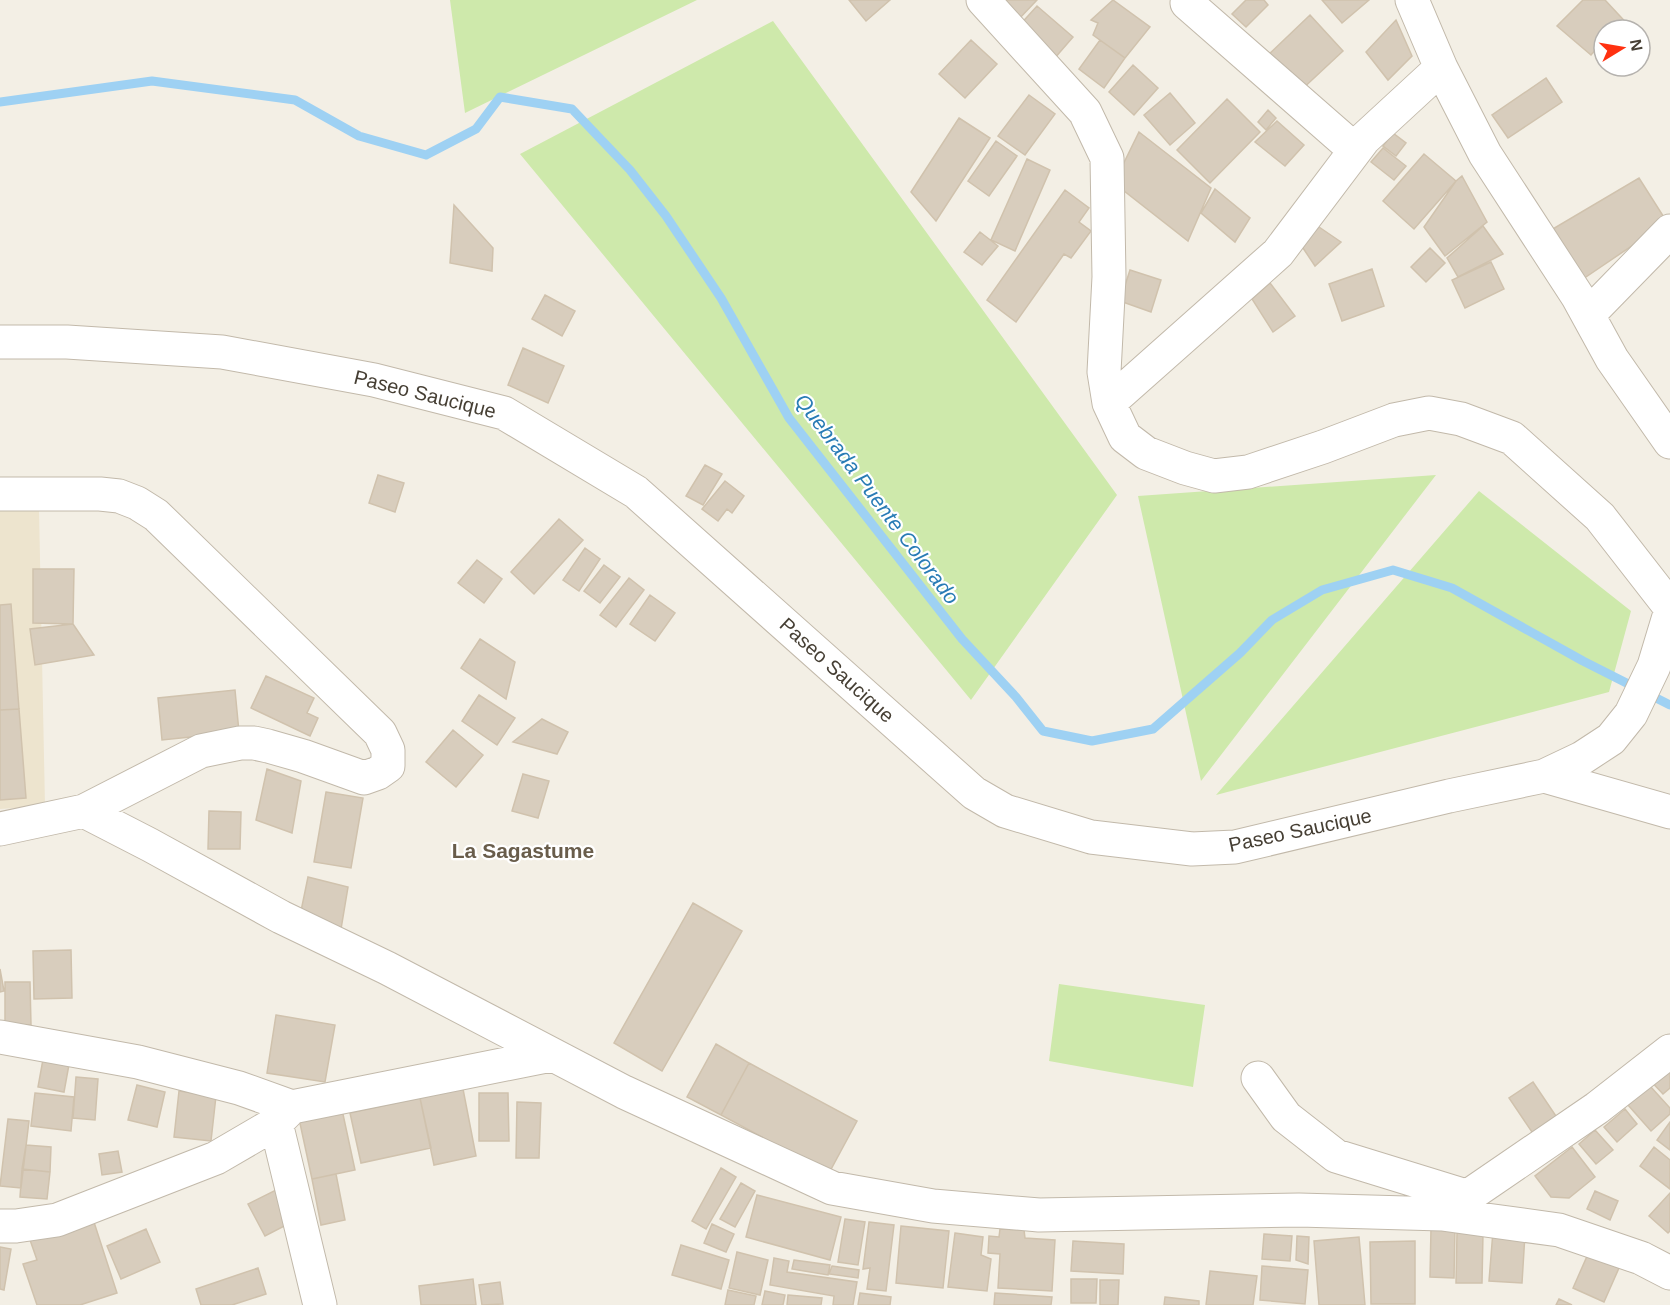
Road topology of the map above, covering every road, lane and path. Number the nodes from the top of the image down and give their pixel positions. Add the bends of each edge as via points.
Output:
1 (983, 0) edge
2 (1412, 0) edge
3 (1188, 3) dead end
4 (1441, 68) junction
5 (1355, 150) junction
6 (1670, 231) edge
7 (1588, 315) junction
8 (0, 342) edge
9 (1109, 403) junction
10 (1670, 442) edge
11 (0, 494) edge
12 (1670, 607) edge
13 (1670, 613) edge
14 (1544, 776) junction
15 (84, 812) junction
16 (1670, 812) edge
17 (0, 829) edge
18 (0, 1037) edge
19 (1670, 1051) edge
20 (551, 1055) junction
21 (1258, 1078) dead end
22 (284, 1115) junction
23 (1469, 1197) junction
24 (1442, 1215) junction
25 (0, 1226) edge
26 (1670, 1273) edge
27 (320, 1305) edge

1 - 9 street via 1085,112 1107,158 1109,277 1104,372
2 - 4 street
3 - 5 street
4 - 5 street
4 - 7 street via 1485,153
5 - 9 street via 1278,253
6 - 7 street
7 - 10 street via 1612,359
8 - 14 street, Paseo Saucique via 67,342 222,352 374,381 504,413 636,492 974,792 1005,811 1091,837 1192,849 1235,847
9 - 12 street via 1125,437 1146,453 1214,476 1248,472 1394,420 1429,413 1461,419 1512,438 1600,517
11 - 15 street via 99,494 137,502 156,515 340,693 380,733 388,750 388,766 364,778 268,746 240,743 201,751
13 - 14 street, Paseo Saucique via 1654,666 1631,714 1611,738 1582,758
14 - 16 street
15 - 17 street
15 - 20 street
18 - 22 street via 138,1062 239,1089
19 - 23 street via 1597,1108
20 - 22 street
20 - 24 street via 832,1188 933,1206 1039,1215 1299,1210
21 - 23 street via 1286,1117 1336,1156
22 - 25 street via 216,1158 57,1220
22 - 27 street
23 - 24 street
24 - 26 street via 1559,1230 1641,1258

